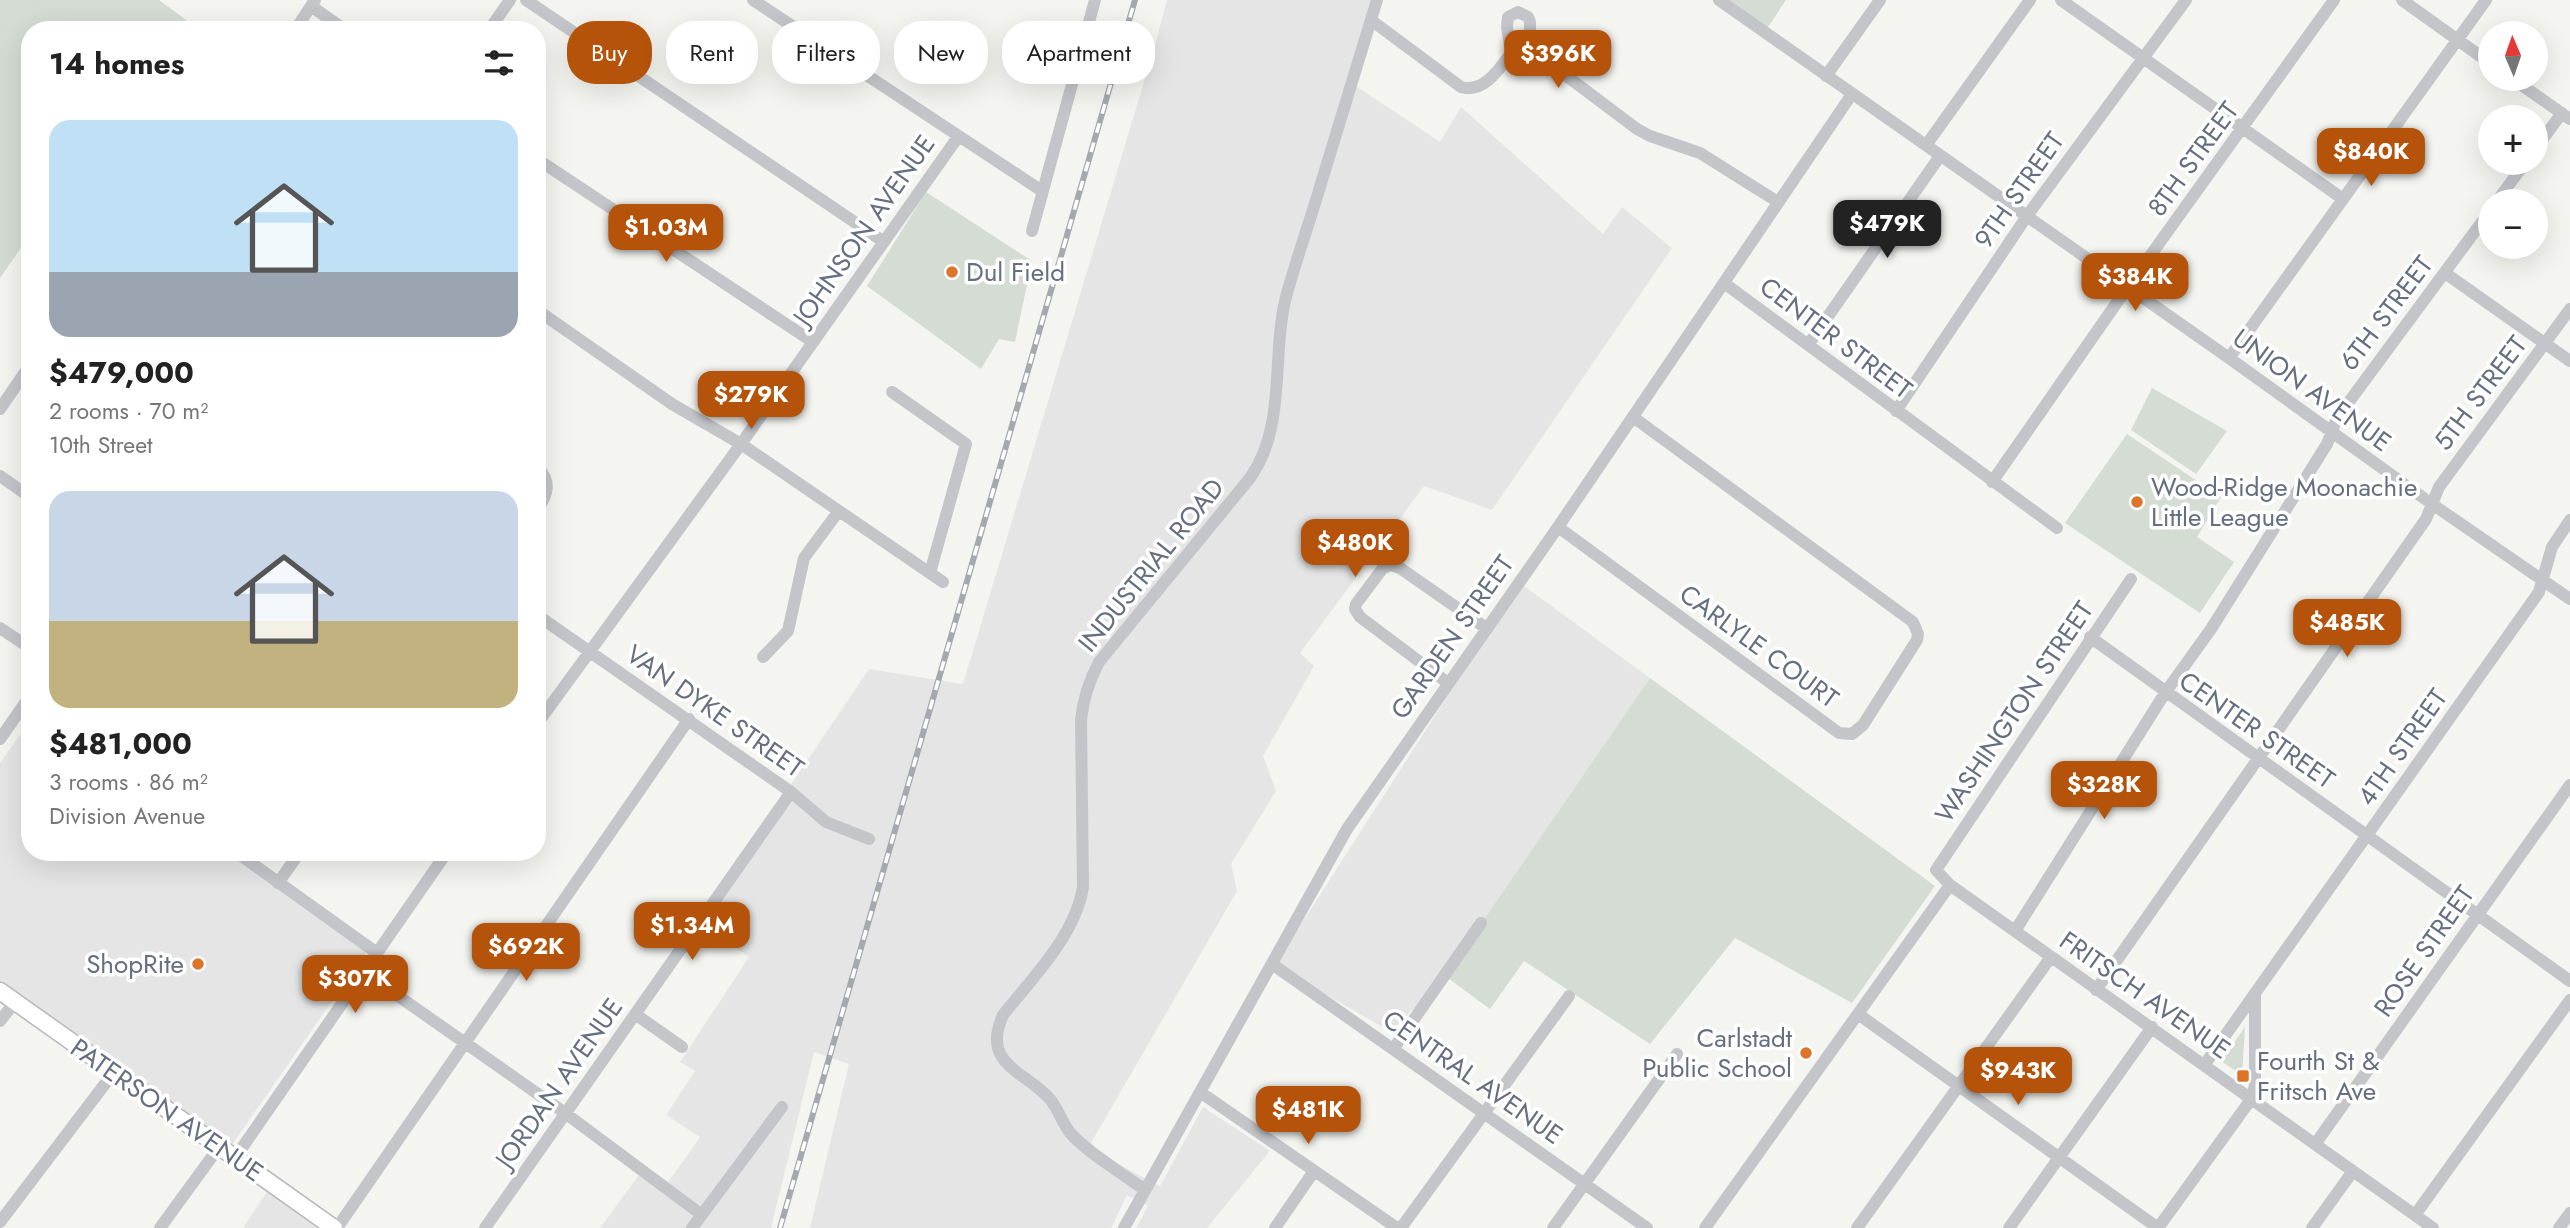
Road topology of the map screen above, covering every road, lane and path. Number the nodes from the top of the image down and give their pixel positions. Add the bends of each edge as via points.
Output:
1 (510, 0) edge
2 (526, 0) edge
3 (753, 0) edge
4 (1095, 0) edge
5 (1377, 0) edge
6 (1719, 0) edge
7 (1881, 0) edge
8 (2030, 0) edge
9 (2061, 0) edge
10 (2186, 0) edge
11 (2334, 0) edge
12 (2402, 0) edge
13 (2486, 0) edge
14 (313, 3) edge
15 (1371, 20) junction
16 (301, 21) edge
17 (334, 21) edge
18 (495, 21) edge
19 (2458, 40) junction
20 (1530, 49) junction
21 (1511, 51) junction
22 (2478, 54) edge
23 (2144, 59) junction
24 (1826, 76) junction
25 (2530, 91) edge
26 (1852, 94) junction
27 (2566, 116) edge
28 (2243, 128) junction
29 (2548, 135) edge
30 (958, 137) junction
31 (1927, 144) junction
32 (1940, 156) junction
33 (546, 165) edge
34 (1042, 191) junction
35 (2343, 199) junction
36 (1778, 202) junction
37 (2027, 216) junction
38 (2478, 228) edge
39 (1032, 231) dead end
40 (884, 242) junction
41 (2445, 273) junction
42 (1724, 283) junction
43 (2127, 288) junction
44 (2570, 309) edge
45 (546, 316) edge
46 (813, 342) junction
47 (2546, 344) junction
48 (1808, 345) junction
49 (2229, 358) junction
50 (2570, 361) edge
51 (21, 378) edge
52 (892, 392) dead end
53 (0, 409) edge
54 (1896, 411) junction
55 (1633, 417) junction
56 (2332, 431) junction
57 (741, 444) junction
58 (0, 476) edge
59 (1992, 482) junction
60 (21, 491) edge
61 (2432, 504) junction
62 (838, 512) junction
63 (2570, 520) edge
64 (1558, 527) junction
65 (2057, 528) dead end
66 (930, 573) junction
67 (2131, 579) dead end
68 (2543, 580) junction
69 (943, 582) dead end
70 (2570, 599) edge
71 (546, 621) edge
72 (0, 628) edge
73 (1486, 628) junction
74 (2090, 637) junction
75 (21, 642) edge
76 (589, 650) junction
77 (762, 657) dead end
78 (1448, 683) junction
79 (2165, 693) junction
80 (21, 709) edge
81 (546, 711) edge
82 (689, 719) junction
83 (0, 739) edge
84 (2257, 758) junction
85 (2570, 785) edge
86 (791, 792) junction
87 (2367, 836) junction
88 (869, 839) dead end
89 (248, 861) edge
90 (294, 861) edge
91 (441, 861) edge
92 (1936, 870) joint
93 (278, 883) junction
94 (1950, 885) junction
95 (2477, 916) junction
96 (1481, 923) dead end
97 (2015, 931) junction
98 (377, 953) junction
99 (2051, 957) junction
100 (1272, 964) junction
101 (364, 972) junction
102 (2570, 981) edge
103 (2096, 990) junction
104 (0, 991) edge
105 (2256, 993) junction
106 (1569, 996) dead end
107 (2570, 1000) edge
108 (15, 1002) junction
109 (635, 1014) junction
110 (1858, 1014) junction
111 (0, 1021) edge
112 (2152, 1027) junction
113 (464, 1042) junction
114 (682, 1047) dead end
115 (1394, 1048) junction
116 (1677, 1054) dead end
117 (2205, 1064) junction
118 (114, 1072) junction
119 (1959, 1087) junction
120 (1199, 1092) junction
121 (2252, 1098) junction
122 (782, 1107) dead end
123 (565, 1113) junction
124 (1484, 1113) junction
125 (2316, 1143) junction
126 (219, 1147) junction
127 (2060, 1156) junction
128 (235, 1158) junction
129 (1314, 1171) junction
130 (2353, 1171) junction
131 (1584, 1184) junction
132 (1145, 1190) junction
133 (2570, 1213) edge
134 (702, 1215) junction
135 (2415, 1215) junction
136 (0, 1222) edge
137 (160, 1228) edge
138 (335, 1228) edge
139 (485, 1228) edge
140 (692, 1228) edge
141 (1124, 1228) edge
142 (1275, 1228) edge
143 (1399, 1228) edge
144 (1553, 1228) edge
145 (1647, 1228) edge
146 (1705, 1228) edge
147 (1857, 1228) edge
148 (2008, 1228) edge
149 (2158, 1228) edge
150 (2312, 1228) edge
151 (2433, 1228) edge
152 (2559, 1228) edge

1 - 18 street
2 - 40 street
3 - 30 street
4 - 34 street
5 - 15 street, INDUSTRIAL ROAD
6 - 24 street, UNION AVENUE
7 - 24 street
8 - 31 street
9 - 23 street
10 - 23 street, 9TH STREET
11 - 28 street, 8TH STREET
12 - 19 street
13 - 19 street
14 - 16 street
14 - 17 street
15 - 21 street via 1468,90 1486,82
15 - 132 street, INDUSTRIAL ROAD via 1287,296 1270,439 1250,478 1090,678 1081,720 1081,903 1069,929 998,1025 997,1046 1006,1065 1052,1101 1072,1136
19 - 22 street
19 - 35 street
20 - 21 street via 1520,41
20 - 21 street via 1530,22 1518,12 1508,17
20 - 36 street via 1637,128 1700,153
23 - 28 street
23 - 37 street, 9TH STREET
24 - 26 street, UNION AVENUE
25 - 27 street
26 - 31 street, UNION AVENUE
26 - 36 street, GARDEN STREET
27 - 29 street
28 - 35 street
28 - 43 street, 8TH STREET
30 - 34 street
30 - 40 street, JOHNSON AVENUE
31 - 32 street, UNION AVENUE
32 - 37 street, UNION AVENUE
32 - 48 street
33 - 46 street
34 - 39 street
35 - 49 street
36 - 42 street, GARDEN STREET
37 - 43 street, UNION AVENUE
37 - 54 street, 9TH STREET
38 - 41 street, 6TH STREET
40 - 46 street, JOHNSON AVENUE
41 - 47 street
41 - 56 street, 6TH STREET
42 - 48 street, CENTER STREET
42 - 55 street, GARDEN STREET
43 - 49 street, UNION AVENUE
43 - 59 street, 8TH STREET
44 - 47 street, 5TH STREET
45 - 57 street via 672,404
46 - 57 street, JOHNSON AVENUE
47 - 50 street
47 - 61 street, 5TH STREET via 2439,487
48 - 54 street, CENTER STREET
49 - 56 street, UNION AVENUE
51 - 53 street
52 - 66 street via 966,444
54 - 59 street, CENTER STREET
55 - 64 street, GARDEN STREET
55 - 64 street, CARLYLE COURT via 1913,622 1917,640 1863,725 1852,733 1839,733
56 - 61 street, UNION AVENUE
56 - 79 street, 6TH STREET via 2211,629
57 - 62 street
57 - 76 street, JOHNSON AVENUE
58 - 60 street
59 - 65 street, CENTER STREET
61 - 68 street, UNION AVENUE
61 - 84 street, 5TH STREET via 2426,519
62 - 66 street
62 - 77 street via 804,558 788,631
63 - 68 street, 4TH STREET via 2552,547
64 - 73 street, GARDEN STREET
66 - 69 street
67 - 74 street, WASHINGTON STREET
68 - 70 street, UNION AVENUE
68 - 87 street, 4TH STREET via 2531,604
71 - 76 street, VAN DYKE STREET
72 - 75 street
73 - 78 street, GARDEN STREET
73 - 78 street via 1391,565 1383,568 1356,604 1360,617
74 - 79 street, CENTER STREET
74 - 92 street, WASHINGTON STREET
76 - 81 street, JOHNSON AVENUE
76 - 82 street, VAN DYKE STREET
78 - 100 street, GARDEN STREET via 1347,829
79 - 84 street, CENTER STREET
79 - 97 street, 6TH STREET
80 - 83 street
82 - 86 street, VAN DYKE STREET
82 - 113 street
84 - 87 street, CENTER STREET
84 - 103 street, 5TH STREET
85 - 95 street, ROSE STREET
86 - 88 street, VAN DYKE STREET via 826,822
86 - 109 street, JORDAN AVENUE
87 - 95 street, CENTER STREET
87 - 105 street, 4TH STREET
89 - 93 street
90 - 93 street
91 - 98 street
92 - 94 street, FRITSCH AVENUE
93 - 98 street
94 - 97 street, FRITSCH AVENUE
94 - 110 street
95 - 102 street, CENTER STREET
95 - 125 street, ROSE STREET
96 - 115 street
97 - 99 street, FRITSCH AVENUE
98 - 101 street
99 - 103 street, FRITSCH AVENUE
99 - 119 street
100 - 115 street, CENTRAL AVENUE
100 - 120 street, GARDEN STREET
101 - 113 street
101 - 128 street
103 - 112 street, FRITSCH AVENUE
104 - 108 main road, PATERSON AVENUE
105 - 117 street, 4TH STREET
105 - 121 street
106 - 124 street
107 - 135 street
108 - 111 street
108 - 118 main road, PATERSON AVENUE
109 - 114 street
109 - 123 street, JORDAN AVENUE
110 - 119 street
110 - 146 street
112 - 117 street, FRITSCH AVENUE
112 - 127 street
113 - 123 street
113 - 138 street
115 - 124 street, CENTRAL AVENUE
116 - 131 street
117 - 121 street, FRITSCH AVENUE
118 - 126 main road, PATERSON AVENUE
118 - 136 street
119 - 127 street
119 - 147 street
120 - 129 street
120 - 132 street, GARDEN STREET
121 - 125 street, FRITSCH AVENUE
121 - 149 street
122 - 134 street
123 - 134 street
123 - 139 street, JORDAN AVENUE
124 - 131 street, CENTRAL AVENUE
124 - 143 street
125 - 130 street, FRITSCH AVENUE
126 - 128 main road, PATERSON AVENUE
126 - 137 street
127 - 148 street
127 - 149 street
128 - 138 main road, PATERSON AVENUE
129 - 142 street
129 - 143 street
130 - 135 street, FRITSCH AVENUE
130 - 150 street
131 - 144 street
131 - 145 street, CENTRAL AVENUE
132 - 141 street, GARDEN STREET
133 - 152 street
134 - 140 street
135 - 151 street, FRITSCH AVENUE

